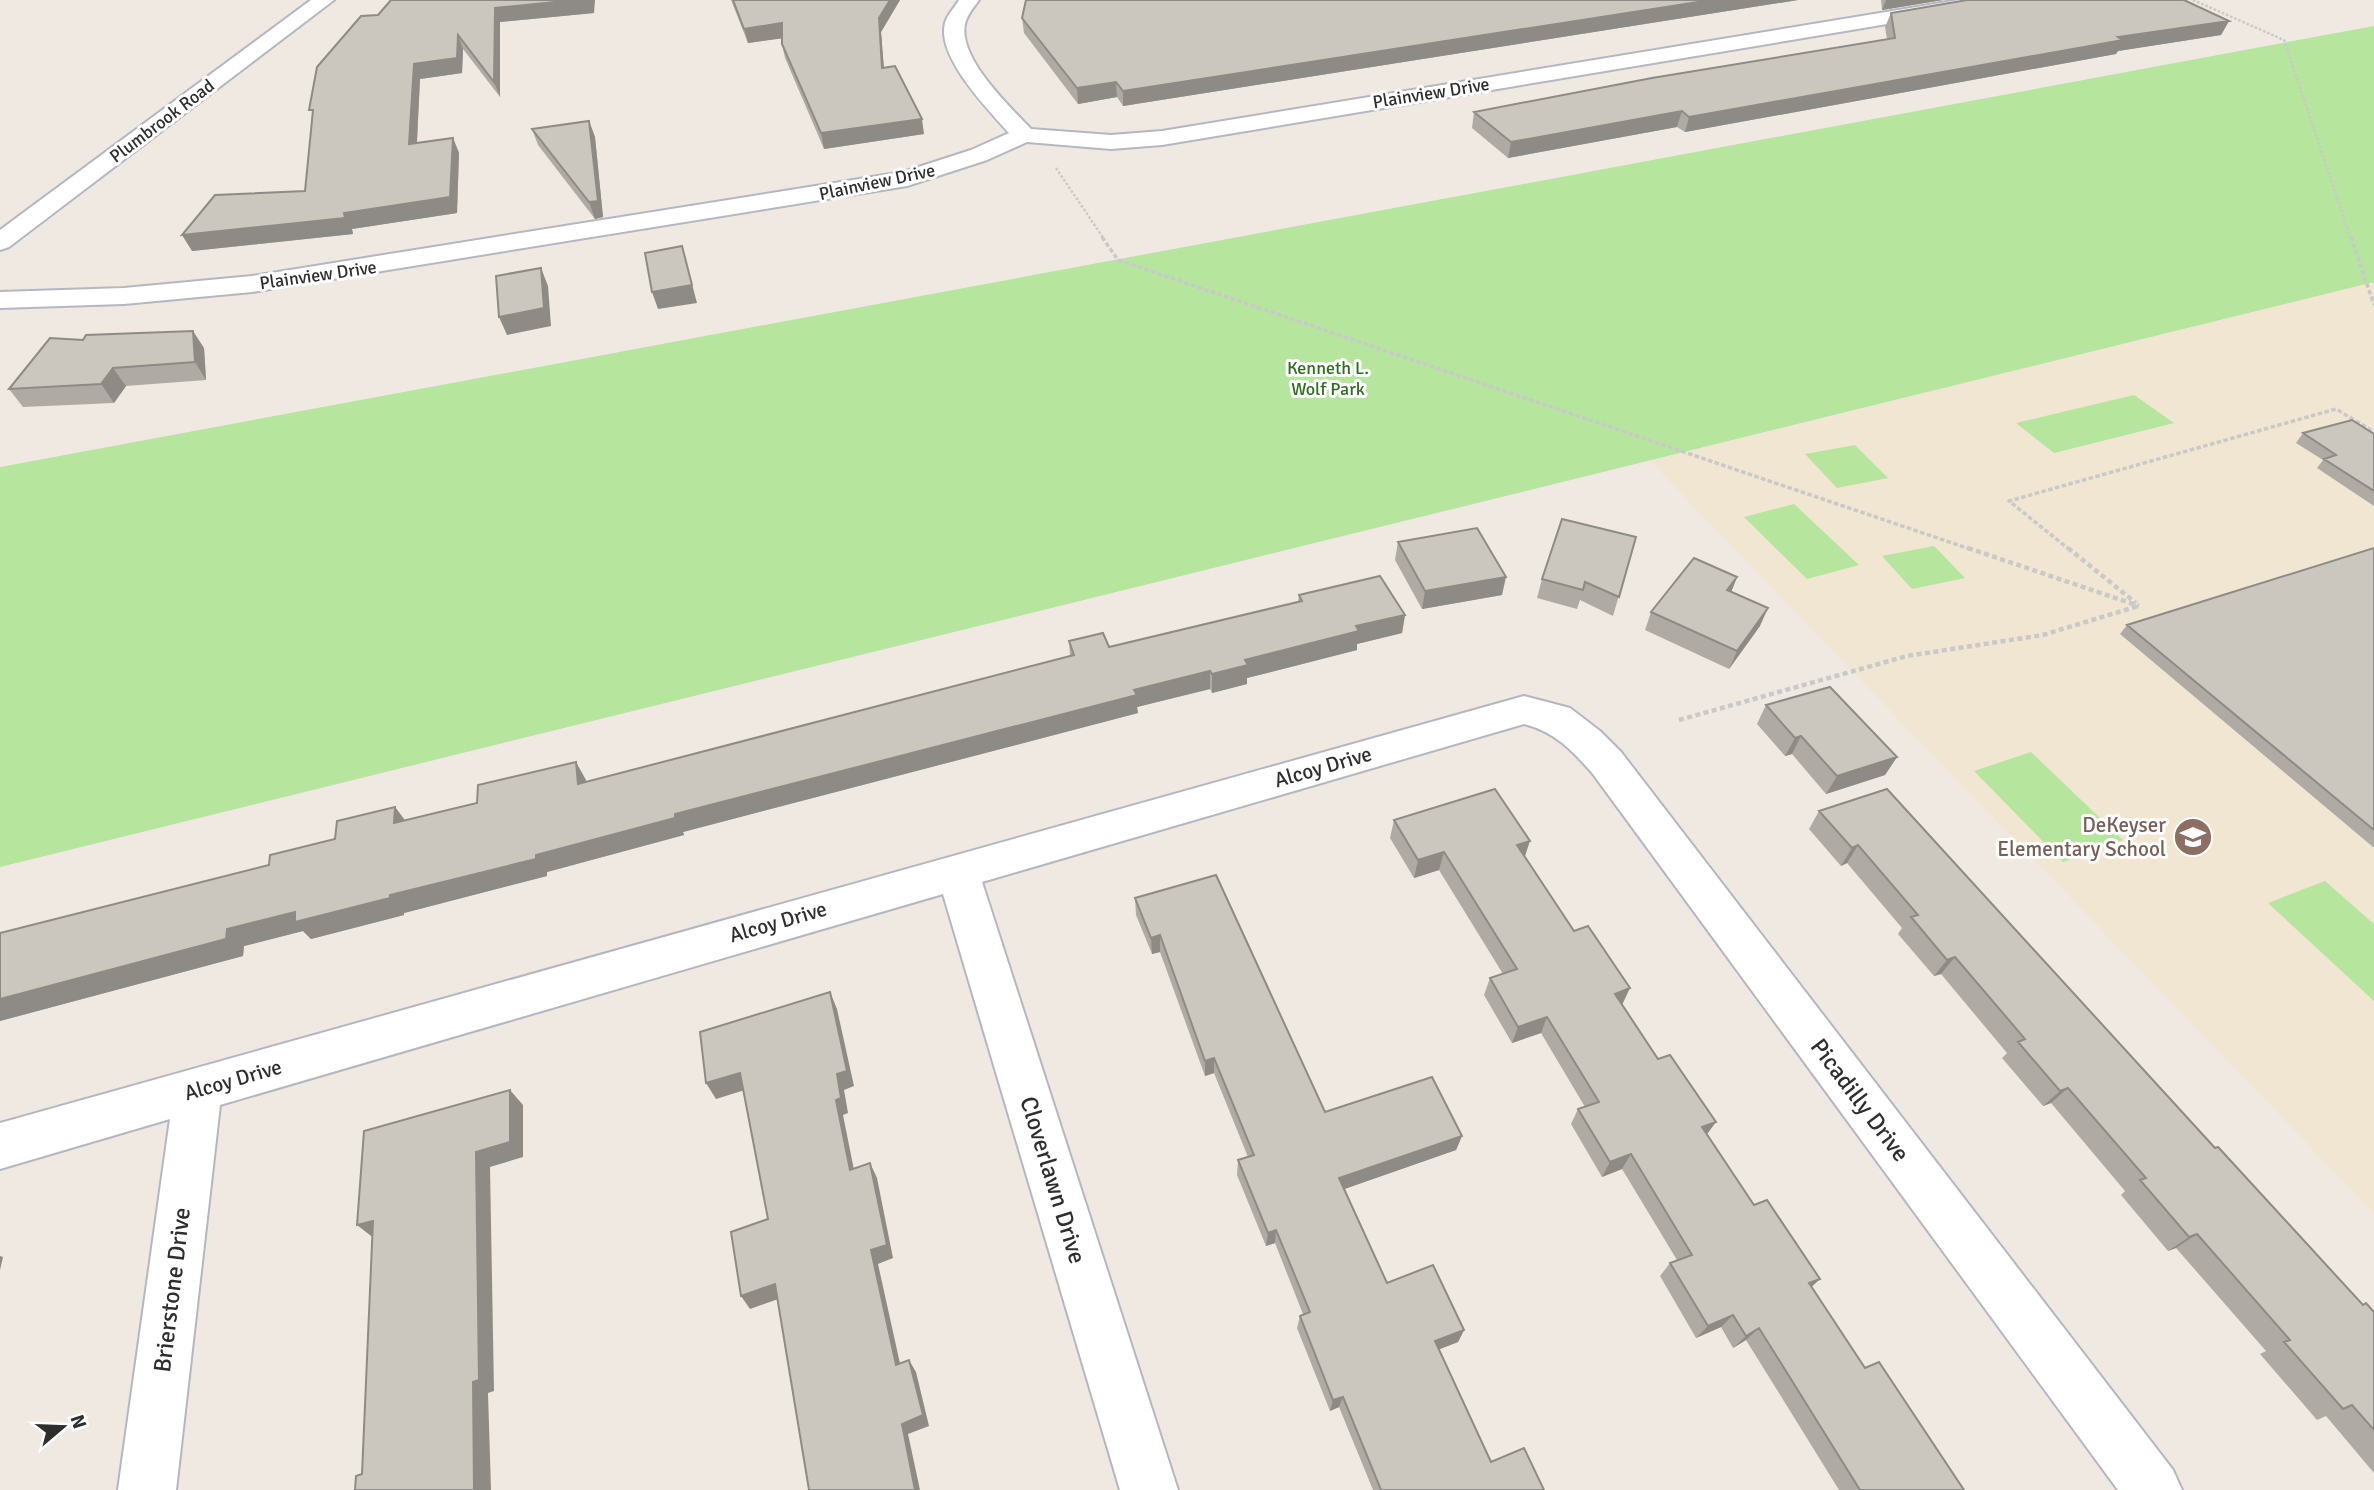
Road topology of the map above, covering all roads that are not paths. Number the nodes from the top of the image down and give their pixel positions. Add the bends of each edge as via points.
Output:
1 (324, 0) edge
2 (969, 0) edge
3 (1995, 0) edge
4 (1024, 135) junction
5 (0, 242) edge
6 (0, 300) edge
7 (1557, 718) joint
8 (957, 870) junction
9 (198, 1090) junction
10 (0, 1146) edge
11 (146, 1490) edge
12 (1149, 1490) edge
13 (2153, 1490) edge

1 - 5 street, Plumbrook Road
2 - 4 street via 955,21 960,53 983,92
3 - 4 street, Plainview Drive via 1162,138 1111,142
4 - 6 street, Plainview Drive via 907,179 428,258 184,292
7 - 8 street, Alcoy Drive via 1524,710
7 - 13 street, Picadilly Drive via 1606,763
8 - 9 street, Alcoy Drive
8 - 12 street, Cloverlawn Drive
9 - 10 street, Alcoy Drive
9 - 11 street, Brierstone Drive

